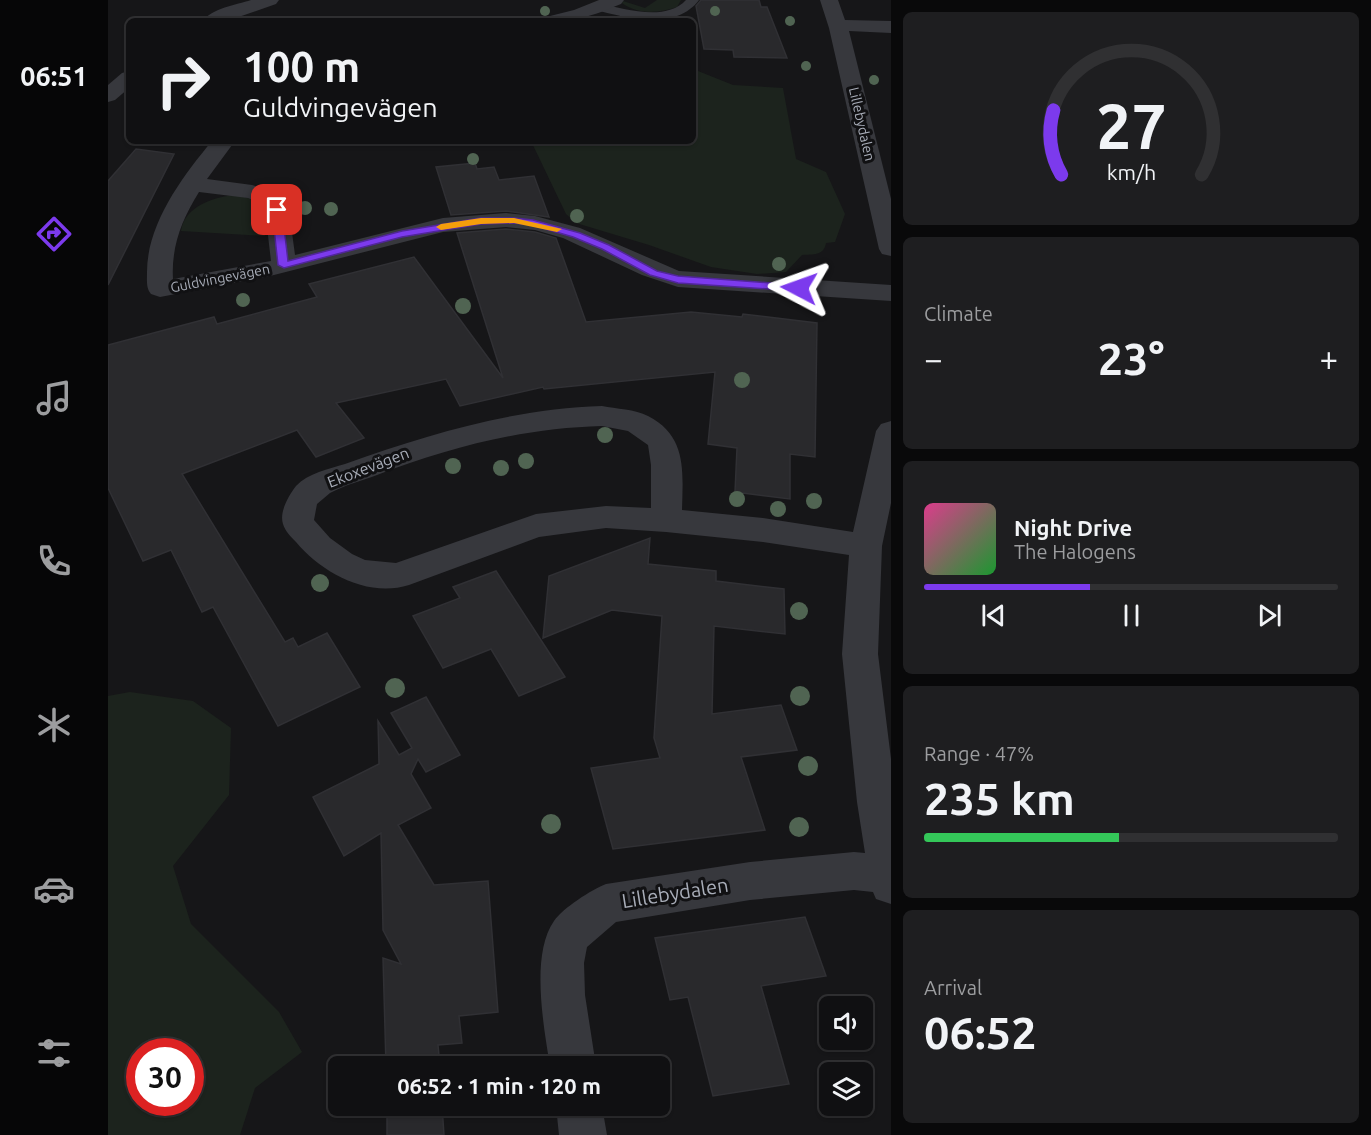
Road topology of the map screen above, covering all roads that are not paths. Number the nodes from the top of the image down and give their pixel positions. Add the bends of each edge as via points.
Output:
1 (270, 0) edge
2 (693, 0) edge
3 (829, 0) edge
4 (607, 3) edge
5 (218, 18) edge
6 (562, 18) edge
7 (838, 25) junction
8 (891, 27) edge
9 (126, 80) edge
10 (108, 96) edge
11 (222, 144) edge
12 (192, 184) junction
13 (891, 249) edge
14 (284, 265) junction
15 (891, 293) edge
16 (891, 431) edge
17 (666, 520) junction
18 (866, 546) junction
19 (890, 880) edge
20 (572, 1056) edge
21 (580, 1116) edge
22 (583, 1135) edge

1 - 5 street
2 - 4 lane via 674,14 655,16
3 - 7 street, Lillebydalen
4 - 6 street
7 - 8 street
7 - 13 street, Lillebydalen
9 - 10 street
11 - 12 street, Guldvingevägen
12 - 14 street, Guldvingevägen via 252,192 271,199 277,210
12 - 14 street, Guldvingevägen via 168,230 160,259 160,289
14 - 15 street, Guldvingevägen via 402,234 481,221 514,220 576,235 653,273 678,279
16 - 18 street, Lillebydalen
17 - 17 street, Ekoxevägen via 606,517 536,526 397,576 356,572 320,550 298,523 298,506 311,489 392,456 479,430 566,417 623,417 649,427 662,440 668,486
17 - 18 street, Ekoxevägen
18 - 19 street, Lillebydalen via 860,654
19 - 20 street, Lillebydalen via 854,872 750,881 606,904 569,935 562,963
21 - 22 street

